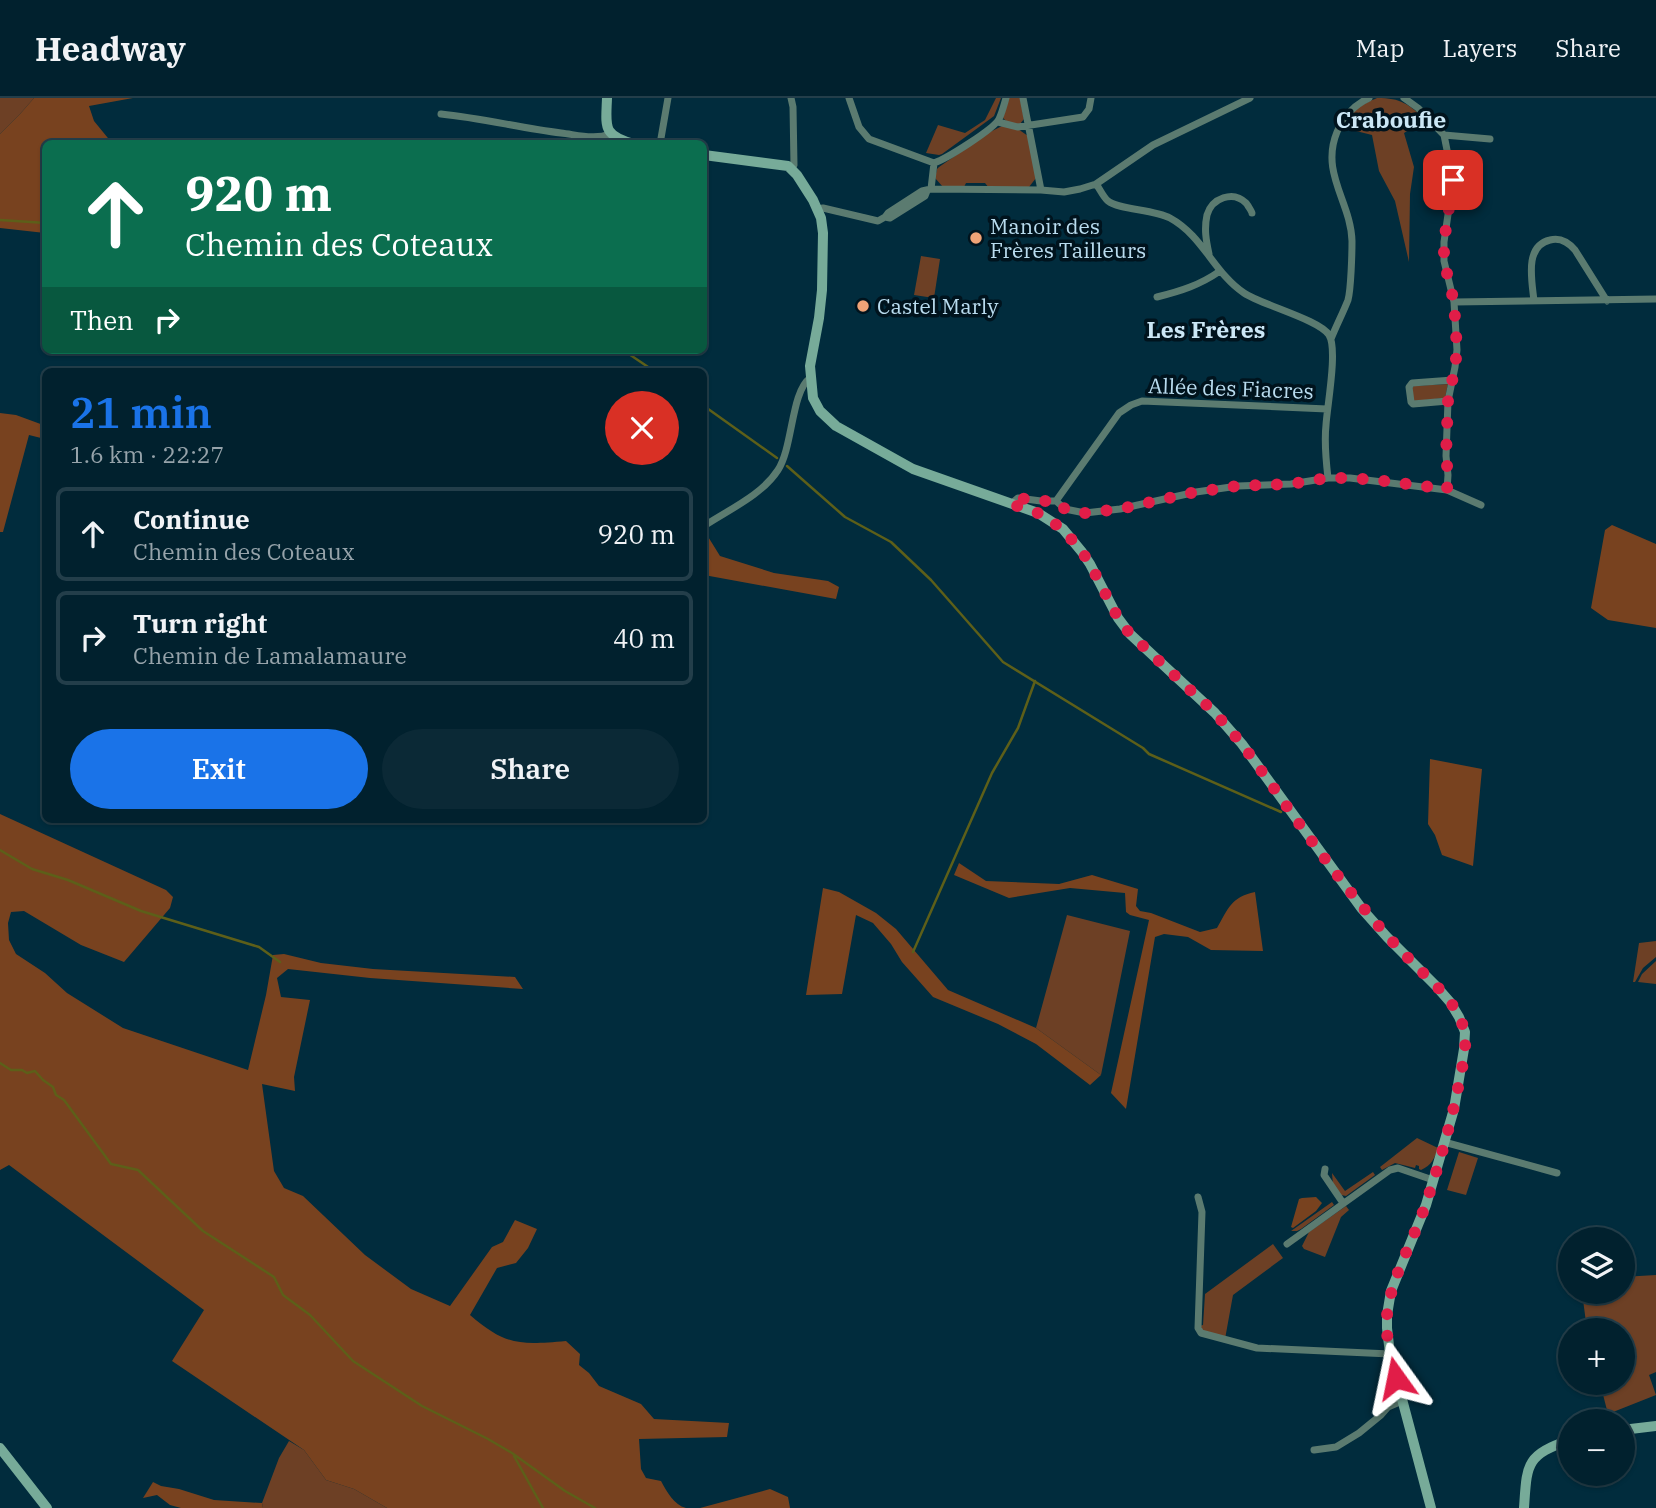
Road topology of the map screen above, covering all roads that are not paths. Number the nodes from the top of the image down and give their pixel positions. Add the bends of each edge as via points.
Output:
1 (607, 98) edge
2 (668, 98) edge
3 (792, 98) edge
4 (849, 98) edge
5 (1006, 98) edge
6 (1023, 98) edge
7 (1091, 98) edge
8 (1250, 98) edge
9 (1369, 98) edge
10 (1404, 98) edge
11 (441, 114) dead end
12 (998, 122) junction
13 (1029, 125) junction
14 (610, 134) junction
15 (1444, 135) junction
16 (1490, 139) dead end
17 (620, 140) edge
18 (661, 140) edge
19 (707, 155) edge
20 (934, 163) junction
21 (792, 169) junction
22 (1096, 184) junction
23 (929, 190) junction
24 (1041, 190) junction
25 (818, 209) junction
26 (1252, 213) dead end
27 (1209, 256) junction
28 (1220, 271) junction
29 (1157, 297) dead end
30 (1656, 299) edge
31 (1534, 301) junction
32 (1607, 301) junction
33 (1454, 302) junction
34 (1331, 339) junction
35 (810, 378) junction
36 (1453, 380) junction
37 (1448, 401) junction
38 (1327, 409) junction
39 (1328, 478) junction
40 (1447, 489) junction
41 (1056, 501) junction
42 (1011, 504) junction
43 (1481, 505) dead end
44 (707, 524) edge
45 (1444, 1142) junction
46 (1325, 1170) dead end
47 (1557, 1173) dead end
48 (1433, 1180) junction
49 (1198, 1197) dead end
50 (1343, 1203) junction
51 (1287, 1244) dead end
52 (1390, 1354) junction
53 (1402, 1401) junction
54 (1656, 1426) edge
55 (1635, 1428) edge
56 (1558, 1444) edge
57 (0, 1448) edge
58 (1314, 1450) dead end
59 (47, 1508) edge
60 (1431, 1508) edge
61 (1524, 1508) edge

1 - 14 street
2 - 18 street
3 - 21 street
4 - 20 street via 859,127 869,139
5 - 12 street
6 - 13 street
7 - 13 street via 1083,117
8 - 22 street via 1153,145
9 - 34 street via 1349,112 1333,142 1331,167 1352,239 1349,298
10 - 15 street
11 - 14 street via 590,137
12 - 13 street
12 - 20 street
13 - 24 street
14 - 17 street
15 - 16 street
15 - 33 street via 1453,185 1444,261
19 - 21 street
20 - 23 street
21 - 25 street
22 - 24 street via 1064,192
22 - 27 street via 1109,202 1170,218 1197,239
23 - 24 street
23 - 25 street via 878,221
25 - 35 street via 824,265
26 - 27 street via 1238,198 1216,200 1208,212 1205,232
27 - 28 street
28 - 29 street via 1205,282
28 - 34 street via 1244,293 1318,325
30 - 32 street
31 - 32 street
31 - 32 street via 1535,250 1560,239 1575,250
31 - 33 street
33 - 36 street via 1457,350
34 - 38 street
35 - 42 street via 816,404 836,426 913,469
35 - 44 street via 800,392 784,459 774,476
36 - 37 street
36 - 37 street via 1409,387 1413,404
37 - 40 street
38 - 39 street
38 - 41 street, Allée des Fiacres via 1142,401 1119,413
39 - 40 street
39 - 41 street via 1196,492 1085,513 1065,509
40 - 43 street
41 - 42 street via 1018,498
42 - 45 street via 1038,513 1063,529 1082,552 1130,634 1215,713 1362,909 1450,1002 1465,1032 1454,1109
45 - 47 street
45 - 48 street
46 - 50 street
48 - 50 street via 1398,1168 1390,1170
48 - 52 street via 1391,1291
49 - 52 street via 1202,1212 1201,1333 1257,1348
50 - 51 street
52 - 53 street
53 - 58 street via 1336,1447
53 - 60 street
54 - 55 street
56 - 61 street via 1531,1462
57 - 59 street

